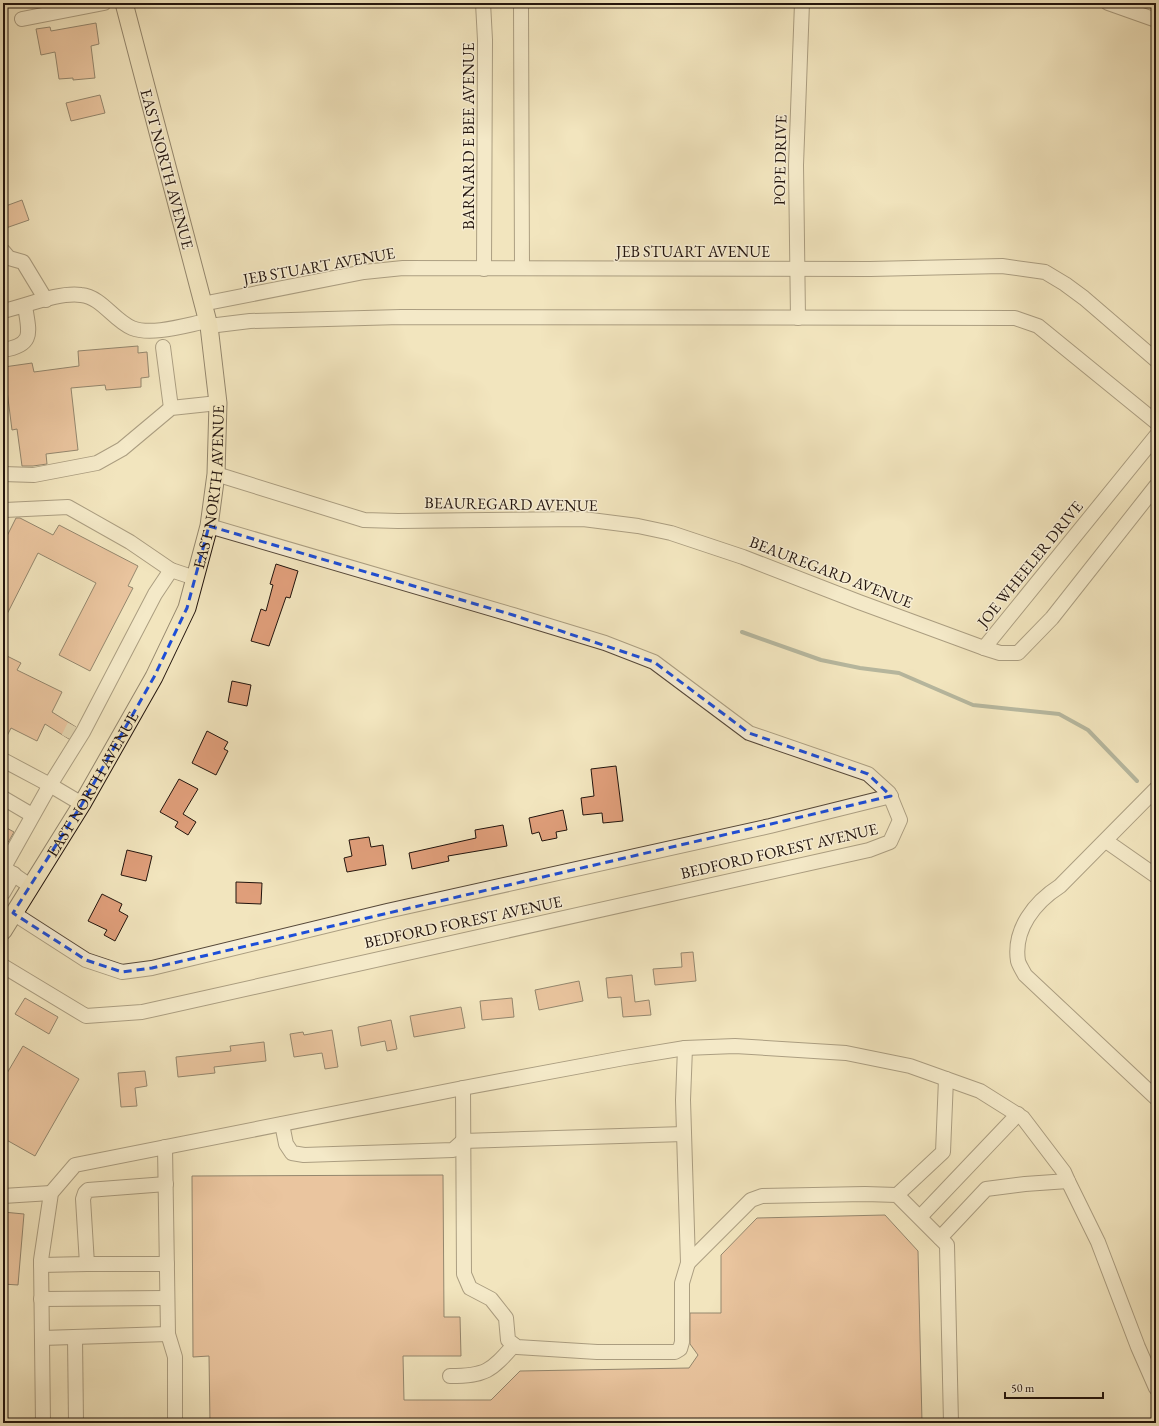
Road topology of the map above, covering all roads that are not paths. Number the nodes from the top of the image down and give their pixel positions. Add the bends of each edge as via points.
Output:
1 (104, 3) edge
2 (124, 3) edge
3 (483, 3) edge
4 (521, 3) edge
5 (802, 3) edge
6 (1108, 3) edge
7 (22, 19) dead end
8 (1156, 20) edge
9 (3, 251) edge
10 (522, 267) junction
11 (484, 269) junction
12 (798, 269) junction
13 (46, 300) junction
14 (202, 304) junction
15 (25, 306) junction
16 (3, 310) edge
17 (798, 318) junction
18 (208, 324) junction
19 (164, 347) dead end
20 (3, 350) edge
21 (1156, 360) edge
22 (218, 403) junction
23 (171, 408) junction
24 (1156, 422) edge
25 (1156, 436) edge
26 (3, 474) edge
27 (216, 474) junction
28 (1156, 486) edge
29 (3, 512) edge
30 (208, 526) junction
31 (171, 570) junction
32 (195, 578) junction
33 (984, 648) junction
34 (94, 712) junction
35 (3, 760) edge
36 (62, 766) junction
37 (50, 786) junction
38 (1156, 789) edge
39 (890, 796) junction
40 (3, 798) edge
41 (82, 804) junction
42 (32, 815) junction
43 (1106, 841) junction
44 (7, 869) edge
45 (1156, 876) edge
46 (30, 886) junction
47 (3, 893) edge
48 (13, 913) junction
49 (3, 931) edge
50 (3, 966) edge
51 (685, 1048) junction
52 (946, 1079) junction
53 (463, 1088) junction
54 (1156, 1098) edge
55 (1018, 1114) junction
56 (282, 1124) junction
57 (684, 1134) junction
58 (463, 1141) junction
59 (165, 1147) junction
60 (1068, 1181) junction
61 (166, 1184) junction
62 (51, 1193) junction
63 (897, 1195) junction
64 (3, 1196) edge
65 (920, 1217) junction
66 (940, 1238) junction
67 (688, 1263) junction
68 (87, 1264) junction
69 (167, 1264) junction
70 (41, 1265) junction
71 (167, 1298) junction
72 (41, 1299) junction
73 (168, 1334) junction
74 (75, 1337) junction
75 (42, 1338) junction
76 (514, 1345) junction
77 (450, 1376) dead end
78 (1156, 1388) edge
79 (43, 1423) edge
80 (76, 1423) edge
81 (175, 1423) edge
82 (951, 1423) edge

1 - 7 street
2 - 14 main road, EAST NORTH AVENUE
3 - 11 street, BARNARD E BEE AVENUE
4 - 10 street
5 - 12 street, POPE DRIVE via 796,165
6 - 8 street
9 - 13 street via 10,258 23,262
10 - 11 street, JEB STUART AVENUE
10 - 12 street, JEB STUART AVENUE
11 - 14 street, JEB STUART AVENUE via 403,268 364,272
12 - 17 street, POPE DRIVE
12 - 21 street, JEB STUART AVENUE via 1002,266 1045,272 1084,298
13 - 15 street
13 - 18 street via 65,295 81,295 93,299 131,327 148,331
14 - 18 main road, EAST NORTH AVENUE
15 - 16 street
15 - 20 street via 30,333 25,342 16,348
17 - 18 street via 401,317
17 - 24 street via 1015,318 1038,326
18 - 22 main road, EAST NORTH AVENUE
19 - 23 street
22 - 23 street
22 - 27 main road, EAST NORTH AVENUE
23 - 26 street via 122,449 97,463 34,475
25 - 33 street, JOE WHEELER DRIVE
27 - 30 main road, EAST NORTH AVENUE
27 - 33 street, BEAUREGARD AVENUE via 364,520 583,519 671,533 743,557
28 - 33 street, JOE WHEELER DRIVE via 1052,618 1018,653 1000,653
29 - 31 street via 68,507 130,542
30 - 32 main road, EAST NORTH AVENUE
30 - 39 street via 513,615 604,643 654,662 749,733 868,774
31 - 32 street
31 - 34 street via 155,594
32 - 41 main road, EAST NORTH AVENUE via 187,608 154,677
34 - 36 street
34 - 36 street via 71,732 61,751
35 - 37 street
36 - 37 street
37 - 41 street
37 - 42 street
38 - 43 street
39 - 48 street, BEDFORD FOREST AVENUE via 770,826 387,911 152,968 122,972 86,960
39 - 50 street, BEDFORD FOREST AVENUE via 900,820 890,842 869,850 142,1012 86,1016
40 - 42 street
41 - 46 main road, EAST NORTH AVENUE
42 - 44 street
43 - 45 street
43 - 54 street via 1060,886 1037,904 1022,930 1018,962 1025,975
44 - 46 street
44 - 47 street
46 - 48 main road, EAST NORTH AVENUE
48 - 49 main road, EAST NORTH AVENUE
51 - 52 street via 735,1046 846,1053 910,1066
51 - 53 street
51 - 57 street
52 - 55 street via 980,1091
52 - 63 street via 943,1152
53 - 56 street
53 - 58 street
55 - 60 street via 1064,1172
55 - 65 street
56 - 58 street via 286,1144 292,1152 304,1155 453,1150
56 - 59 street
57 - 58 street
57 - 67 street
58 - 76 street via 464,1274 470,1288 491,1299 506,1318 508,1340
59 - 61 street
59 - 62 street via 75,1165
60 - 66 street via 986,1190
60 - 78 street via 1098,1242
61 - 68 street via 96,1188 85,1193 83,1199
61 - 69 street
62 - 64 street
62 - 70 street
63 - 65 street
63 - 67 street via 762,1196 751,1200
65 - 66 street
66 - 82 street via 947,1245 948,1257
67 - 76 street via 682,1283 682,1342 675,1352 597,1352 523,1348
68 - 69 street
68 - 70 street
69 - 71 street
70 - 72 street
71 - 72 street
71 - 73 street
72 - 75 street
73 - 74 street
73 - 81 street via 175,1357
74 - 75 street
74 - 80 street
75 - 79 street
76 - 77 street via 488,1372 471,1376

